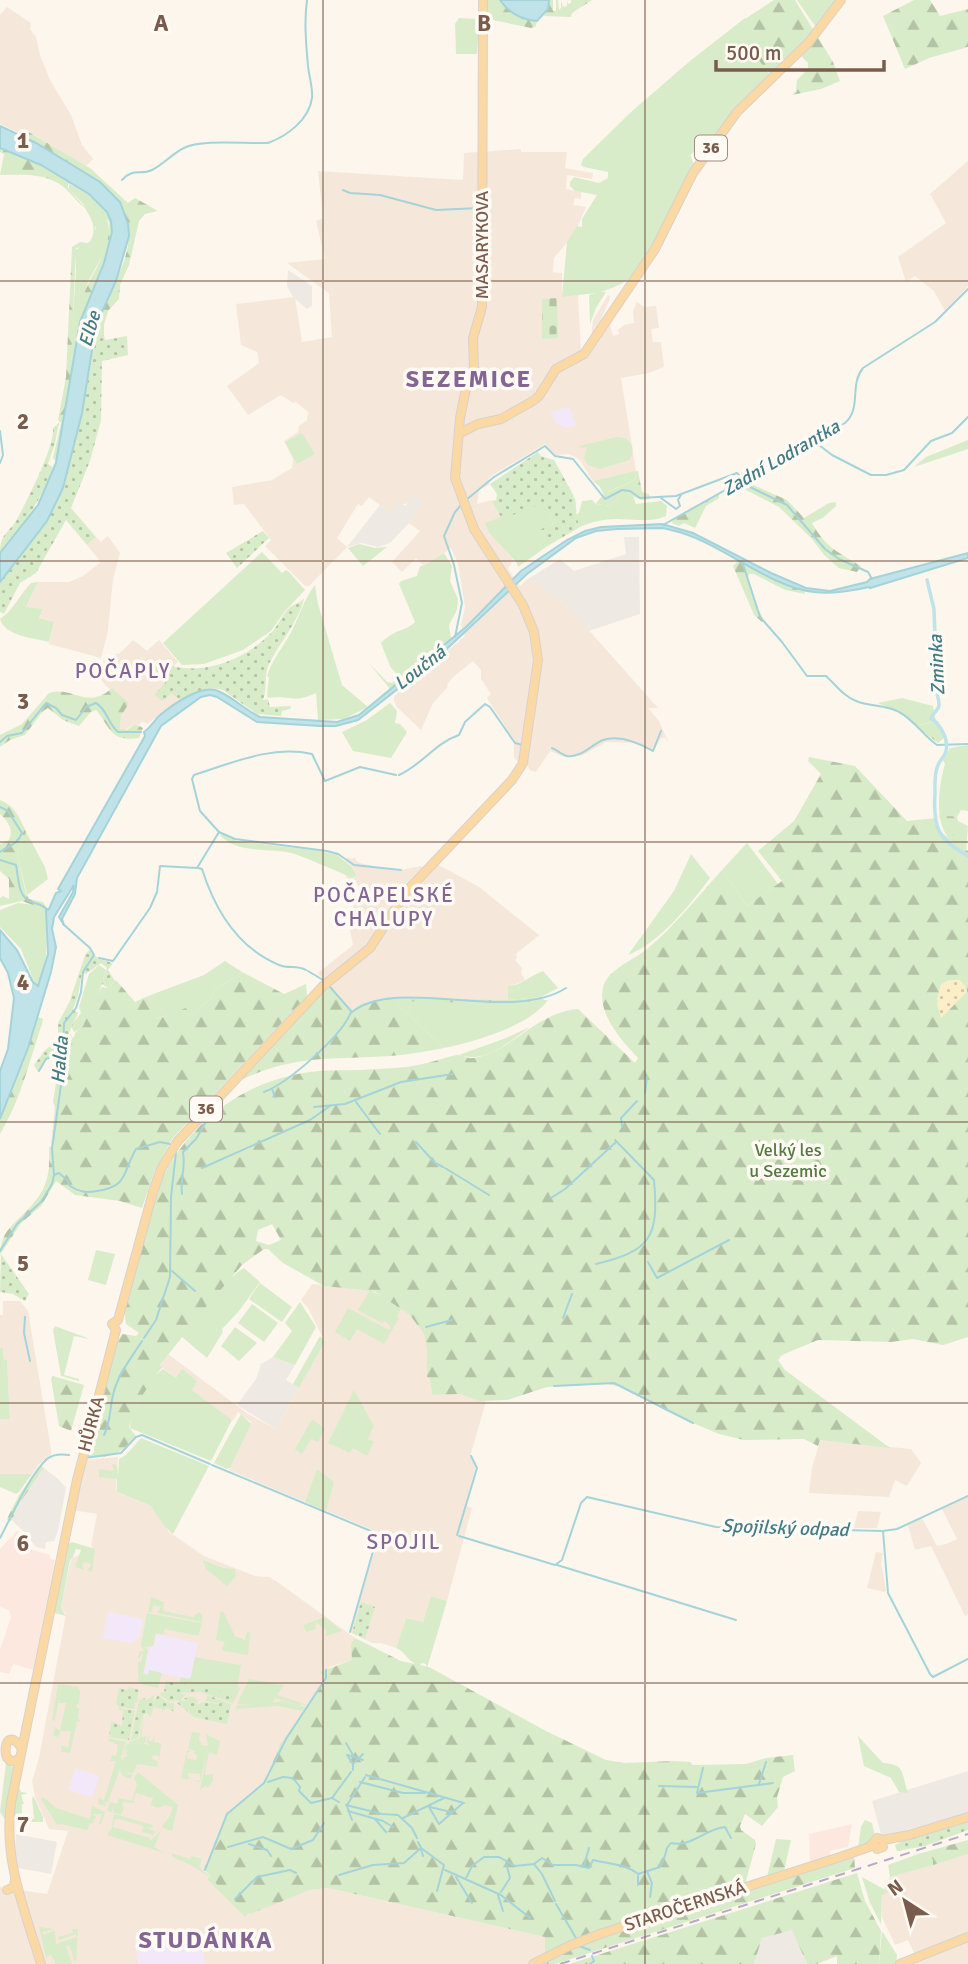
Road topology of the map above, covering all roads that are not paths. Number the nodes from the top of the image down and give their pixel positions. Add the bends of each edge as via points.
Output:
1 (483, 0) edge
2 (841, 0) edge
3 (460, 433) junction
4 (118, 1320) joint
5 (7, 1743) edge
6 (15, 1760) junction
7 (968, 1817) edge
8 (15, 1880) junction
9 (7, 1890) dead end
10 (968, 1937) edge
11 (41, 1964) edge
12 (533, 1964) edge
13 (904, 1964) edge

1 - 3 main road, MASARYKOVA via 482,307
2 - 3 main road, 36 via 816,35 729,122 693,173 655,249 583,354 554,371 538,397 501,419
3 - 4 main road, MASARYKOVA / 36 via 457,460 463,500 476,534 532,625 538,653 524,758 512,780 407,891 370,948 323,986 177,1142 157,1180
4 - 5 main road, HŮRKA via 112,1324 116,1330 80,1465 29,1713 21,1737
5 - 6 main road, HŮRKA via 21,1755
5 - 6 main road via 2,1757
6 - 8 main road, HŮRKA via 8,1832
7 - 12 main road, STAROČERNSKÁ via 593,1936
8 - 9 main road via 15,1886
8 - 11 main road, HŮRKA
10 - 13 main road

